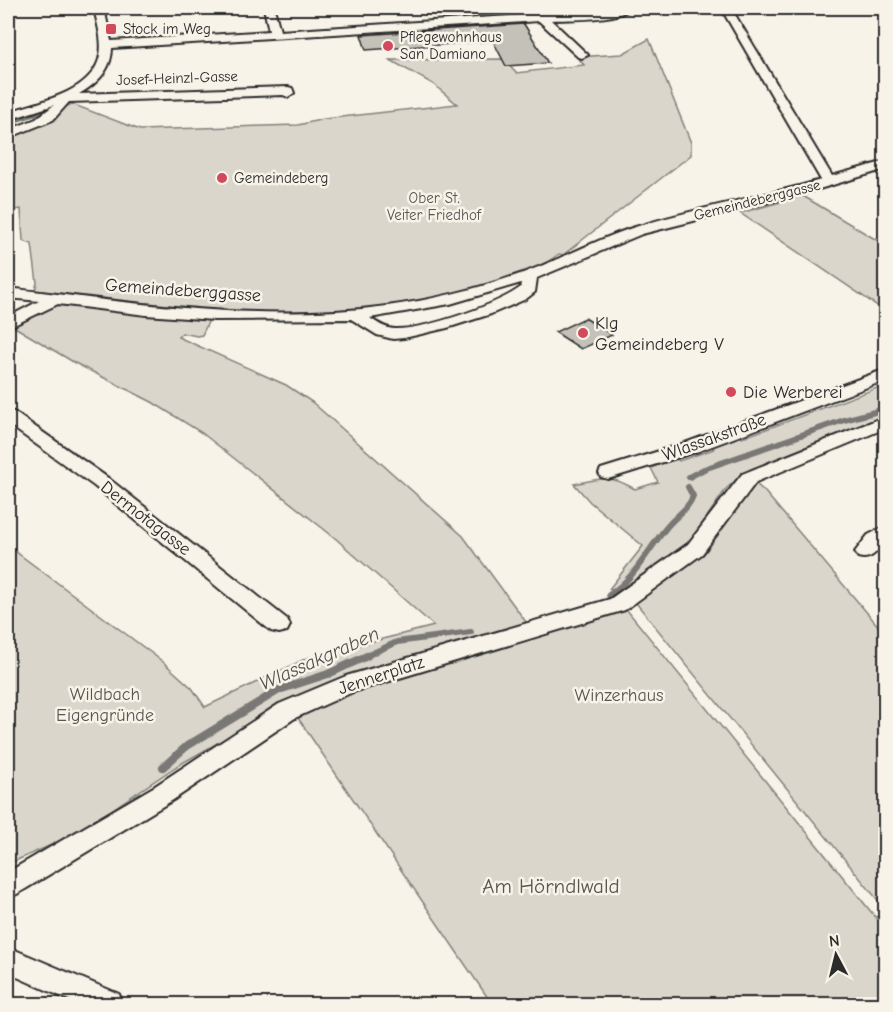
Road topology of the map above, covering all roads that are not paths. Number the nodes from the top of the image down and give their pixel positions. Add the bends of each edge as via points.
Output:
1 (99, 8) edge
2 (269, 8) edge
3 (625, 8) edge
4 (726, 8) edge
5 (542, 18) junction
6 (276, 36) junction
7 (106, 45) junction
8 (582, 55) dead end
9 (288, 93) dead end
10 (62, 104) junction
11 (8, 116) edge
12 (8, 134) edge
13 (885, 165) edge
14 (829, 182) junction
15 (529, 276) junction
16 (8, 293) edge
17 (58, 298) junction
18 (356, 315) junction
19 (8, 323) edge
20 (885, 374) edge
21 (8, 416) edge
22 (885, 421) edge
23 (608, 472) dead end
24 (885, 533) edge
25 (865, 552) dead end
26 (279, 626) dead end
27 (8, 886) edge
28 (8, 960) edge
29 (110, 1005) edge

1 - 7 street
2 - 6 street
3 - 5 street via 612,13
4 - 14 street, Gemeindeberggasse
5 - 6 street
5 - 8 street
6 - 7 street
7 - 10 street via 102,68
9 - 10 street, Josef-Heinzl-Gasse
10 - 11 street
10 - 12 street via 38,122
13 - 14 street
14 - 15 street, Gemeindeberggasse via 637,231
15 - 18 street, Gemeindeberggasse via 420,306
15 - 18 street via 528,289 517,298 409,334 385,332
16 - 17 street, Gemeindeberggasse
17 - 18 street, Gemeindeberggasse via 214,315
17 - 19 street
20 - 23 street, Wlassakstraße via 692,447
21 - 26 street, Dermotagasse via 101,482
22 - 27 street, Jennerplatz via 749,478 695,549 617,605 346,685 287,711 164,793
24 - 25 street
28 - 29 street

